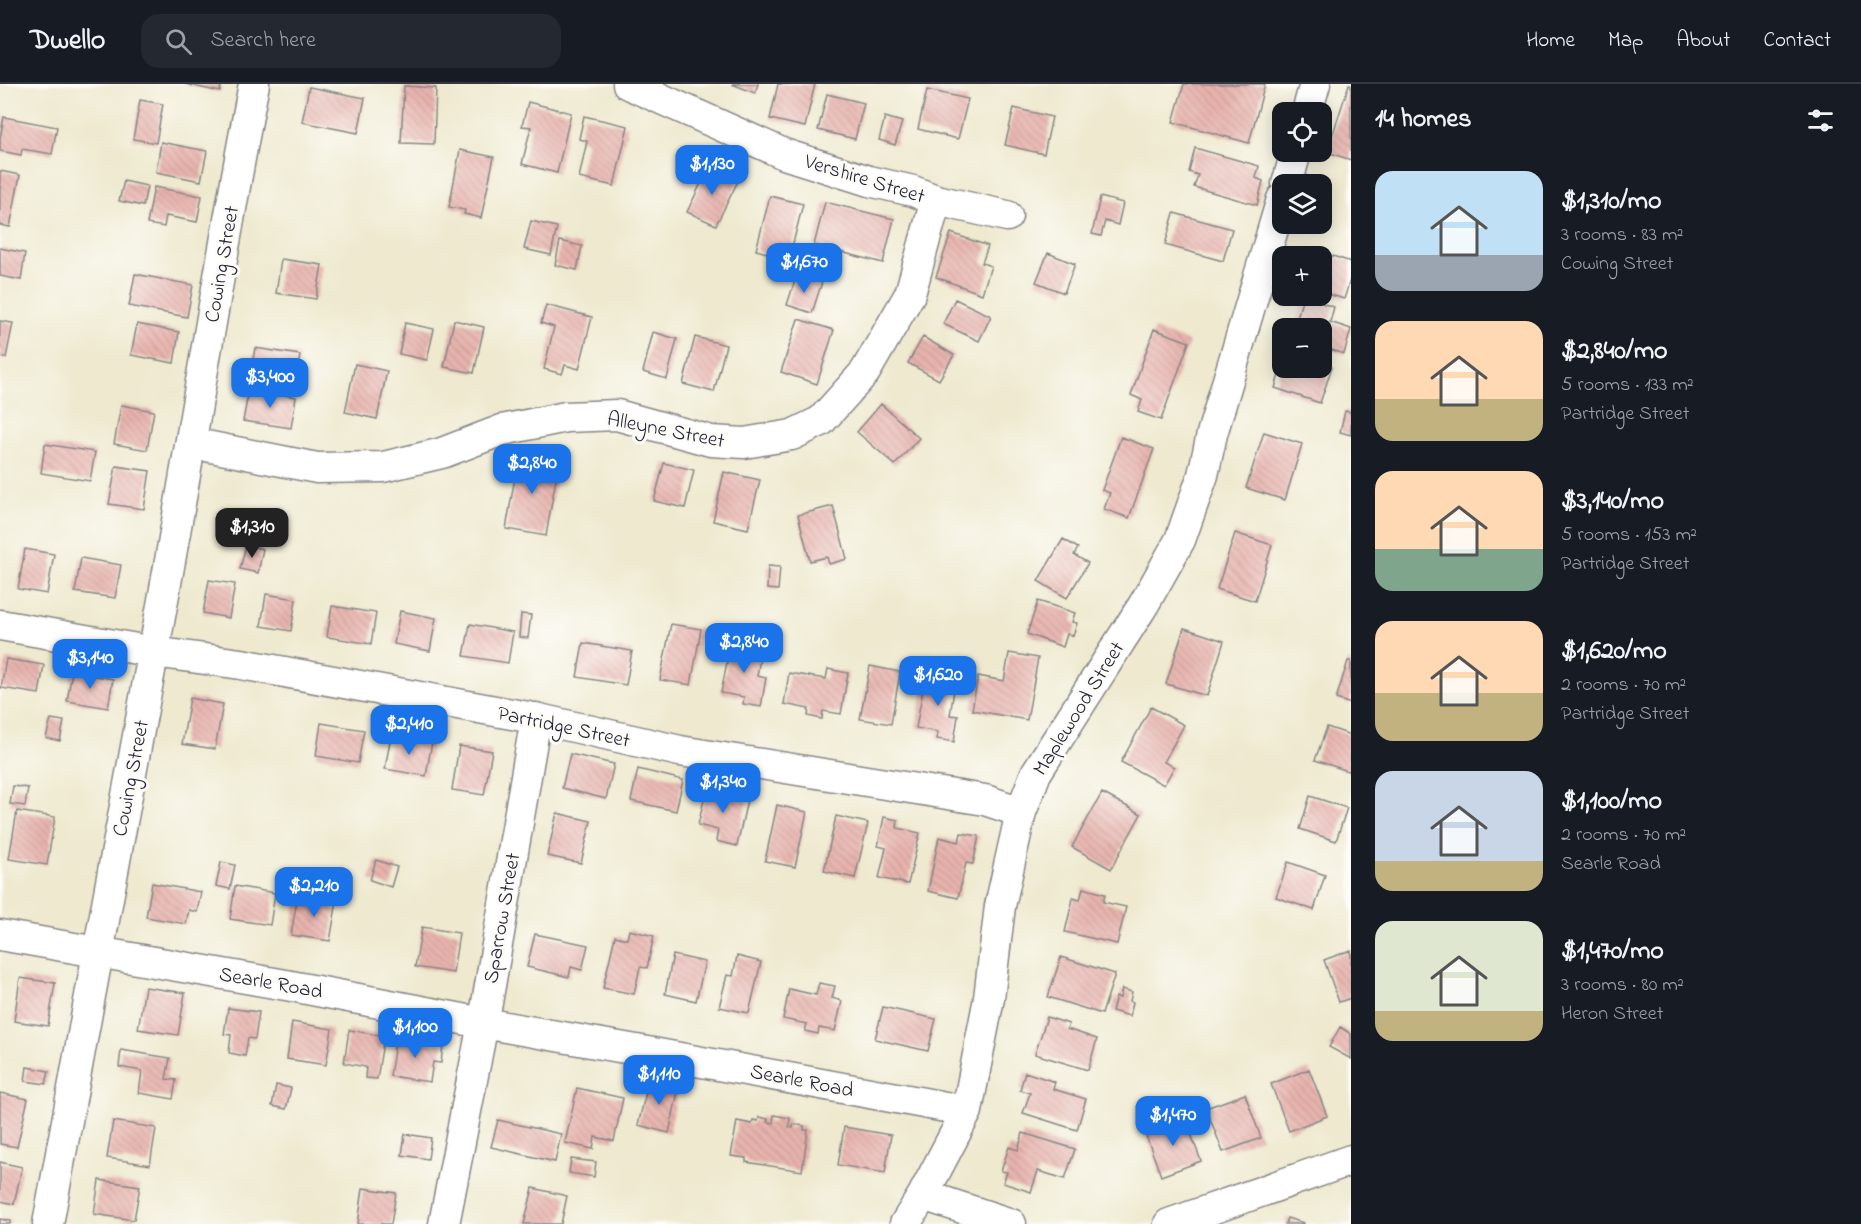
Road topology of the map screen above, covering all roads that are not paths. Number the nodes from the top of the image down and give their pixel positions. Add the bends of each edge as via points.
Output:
1 (254, 84) edge
2 (628, 84) edge
3 (1315, 84) edge
4 (1310, 102) edge
5 (936, 200) junction
6 (1008, 216) dead end
7 (1272, 233) edge
8 (191, 443) junction
9 (0, 626) edge
10 (154, 652) junction
11 (536, 718) junction
12 (1021, 812) junction
13 (0, 935) edge
14 (97, 952) junction
15 (483, 1023) junction
16 (967, 1111) junction
17 (1351, 1160) edge
18 (923, 1195) junction
19 (48, 1224) edge
20 (444, 1224) edge
21 (905, 1224) edge
22 (1011, 1224) edge
23 (1168, 1224) edge

1 - 8 street, Cowing Street
2 - 5 street, Vershire Street via 784,154
3 - 4 street
5 - 6 street, Vershire Street
5 - 8 street, Alleyne Street via 910,294 865,372 821,421 792,435 744,443 711,441 617,415 567,417 502,430 442,453 383,467 339,468 317,468
7 - 12 street, Maplewood Street via 1203,475 1180,540 1144,604 1036,773
8 - 10 street, Cowing Street
9 - 10 street, Partridge Street
10 - 11 street, Partridge Street
10 - 14 street, Cowing Street
11 - 12 street, Partridge Street via 680,751 985,800
11 - 15 street, Sparrow Street
12 - 16 street, Maplewood Street via 1000,906 989,998
13 - 14 street, Searle Road
14 - 15 street, Searle Road
14 - 19 street, Cowing Street
15 - 16 street, Searle Road
15 - 20 street, Sparrow Street
16 - 18 street, Maplewood Street
17 - 23 street
18 - 21 street, Maplewood Street
18 - 22 street

